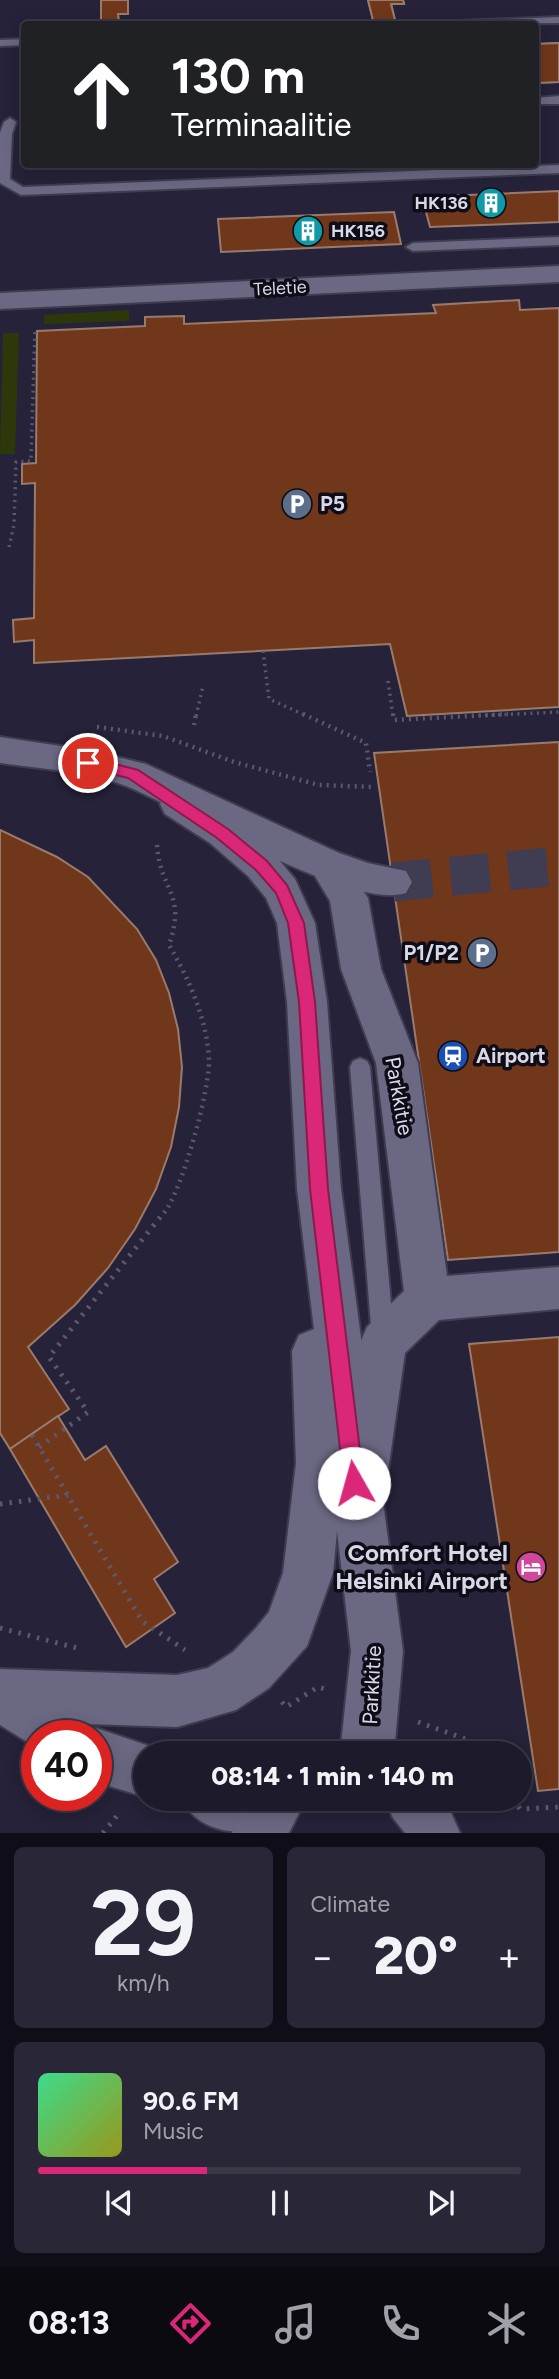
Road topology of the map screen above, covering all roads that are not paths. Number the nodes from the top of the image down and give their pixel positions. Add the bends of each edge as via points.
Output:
1 (559, 20) edge
2 (534, 21) edge
3 (21, 42) edge
4 (0, 43) edge
5 (559, 100) edge
6 (539, 101) edge
7 (5, 120) edge
8 (559, 169) edge
9 (559, 241) edge
10 (413, 247) dead end
11 (559, 274) edge
12 (0, 301) edge
13 (7, 749) edge
14 (133, 774) junction
15 (326, 863) junction
16 (393, 882) tunnel mouth
17 (360, 1067) dead end
18 (328, 1266) junction
19 (559, 1288) edge
20 (428, 1299) junction
21 (383, 1343) junction
22 (357, 1510) junction
23 (0, 1695) edge
24 (40, 1720) edge
25 (368, 1741) edge
26 (112, 1760) edge
27 (133, 1766) edge
28 (225, 1811) edge
29 (269, 1811) edge
30 (422, 1811) edge
31 (246, 1833) edge
32 (259, 1833) edge
33 (433, 1833) edge

1 - 2 lane
3 - 4 lane
5 - 6 lane
7 - 8 lane via 4,178 21,191
9 - 10 lane
11 - 12 street, Teletie
13 - 14 street
14 - 15 street
14 - 18 street, Parkkitie via 223,833 261,866 282,890 296,923 307,1002
15 - 16 street via 366,878
15 - 20 street, Parkkitie via 349,898 361,969 397,1063
17 - 21 lane
18 - 22 street, Parkkitie
18 - 23 street via 314,1331 320,1463 308,1573 289,1629 251,1670 218,1692 177,1701
19 - 20 street
20 - 21 street
21 - 22 street
22 - 25 street, Parkkitie via 377,1651
23 - 24 street
26 - 27 street
28 - 31 street
29 - 32 street
30 - 33 street

